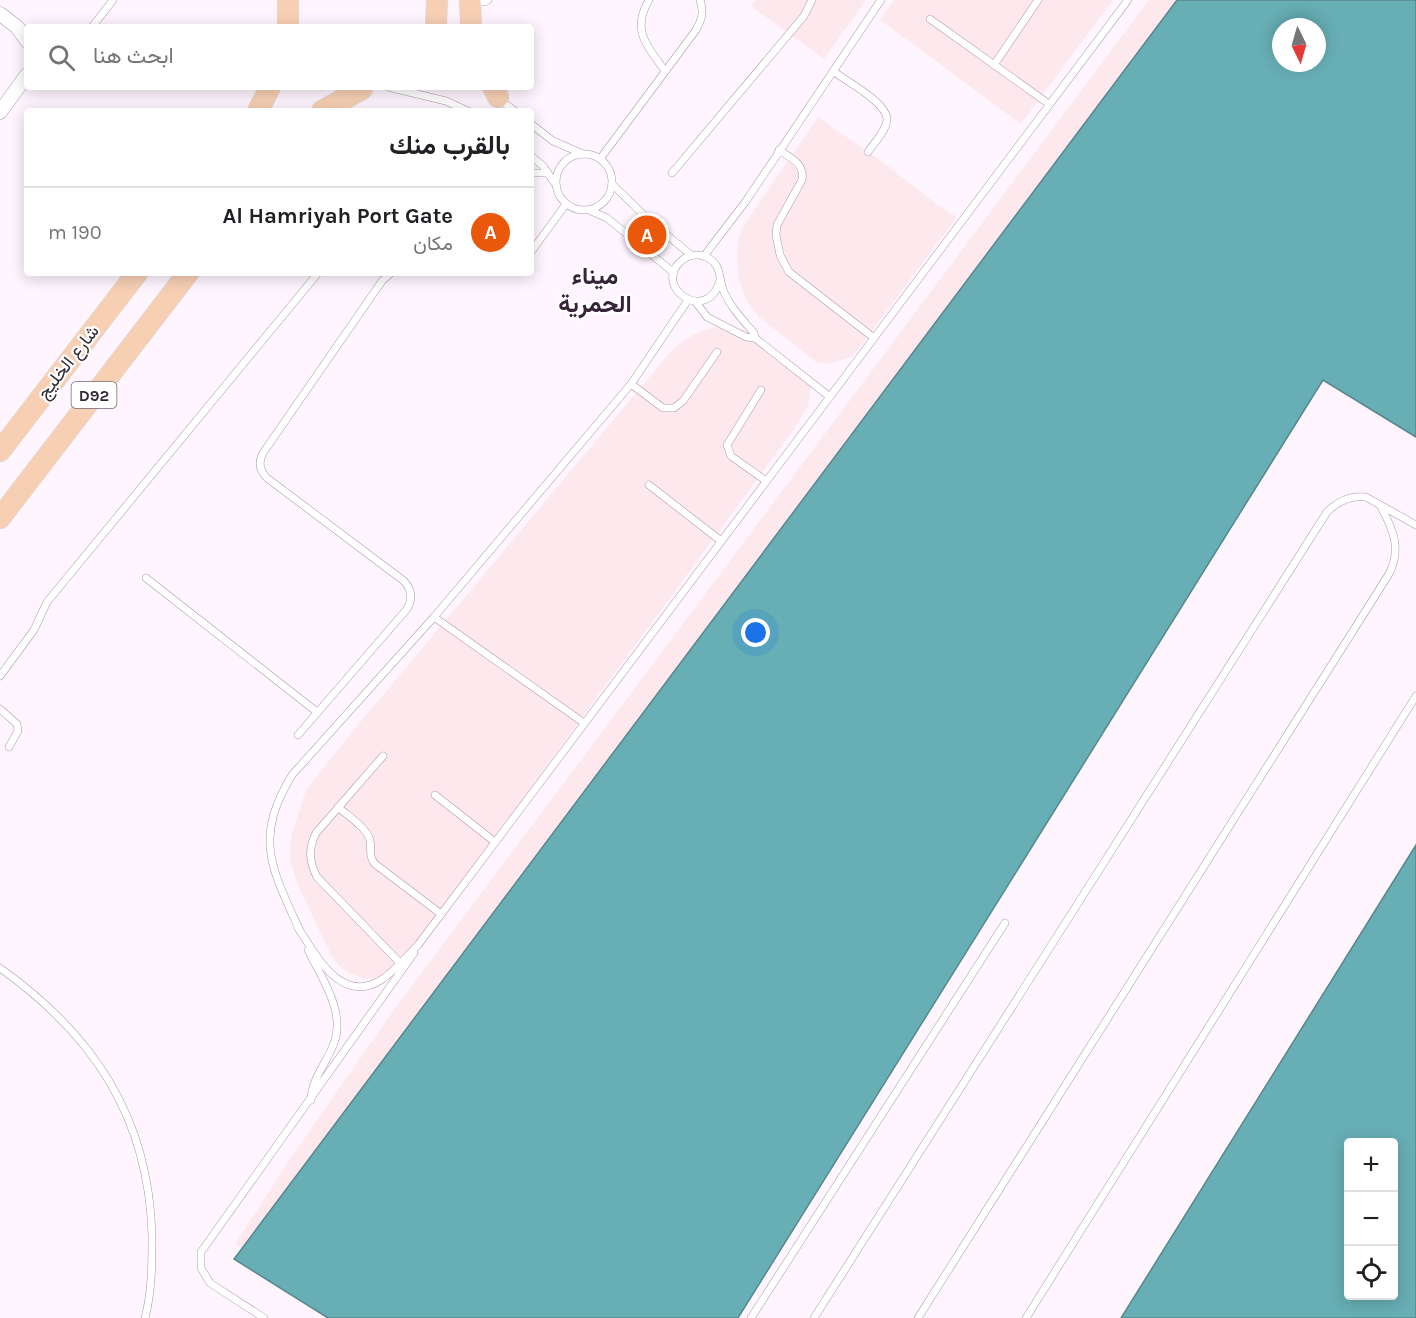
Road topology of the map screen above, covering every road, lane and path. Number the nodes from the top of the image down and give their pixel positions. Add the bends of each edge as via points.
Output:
1 (113, 0) edge
2 (288, 0) edge
3 (649, 0) edge
4 (700, 0) edge
5 (812, 0) edge
6 (881, 0) edge
7 (1038, 0) edge
8 (1128, 0) edge
9 (476, 1) edge
10 (0, 14) edge
11 (930, 19) dead end
12 (94, 24) edge
13 (288, 24) edge
14 (472, 24) edge
15 (22, 29) edge
16 (994, 65) junction
17 (665, 71) junction
18 (833, 71) junction
19 (24, 82) edge
20 (268, 90) edge
21 (359, 90) edge
22 (401, 90) edge
23 (492, 90) edge
24 (1049, 104) junction
25 (260, 108) edge
26 (327, 108) edge
27 (462, 108) edge
28 (512, 108) edge
29 (0, 112) edge
30 (534, 126) edge
31 (779, 150) junction
32 (868, 152) dead end
33 (583, 154) junction
34 (534, 159) edge
35 (600, 159) junction
36 (534, 173) edge
37 (548, 173) junction
38 (672, 173) dead end
39 (556, 184) junction
40 (612, 184) junction
41 (566, 204) junction
42 (589, 210) junction
43 (649, 220) dead end
44 (661, 230) dead end
45 (634, 240) dead end
46 (534, 248) edge
47 (646, 250) dead end
48 (691, 255) junction
49 (704, 256) junction
50 (674, 273) junction
51 (135, 276) edge
52 (186, 276) edge
53 (316, 276) edge
54 (388, 276) edge
55 (720, 280) junction
56 (691, 300) junction
57 (755, 338) junction
58 (874, 338) junction
59 (717, 352) dead end
60 (631, 384) junction
61 (761, 390) dead end
62 (830, 397) junction
63 (0, 451) edge
64 (766, 481) junction
65 (649, 485) dead end
66 (1380, 505) junction
67 (0, 518) edge
68 (1416, 525) edge
69 (721, 541) junction
70 (146, 578) dead end
71 (434, 617) junction
72 (0, 676) edge
73 (1416, 696) edge
74 (0, 708) edge
75 (317, 712) junction
76 (584, 723) junction
77 (298, 735) dead end
78 (9, 747) dead end
79 (383, 756) dead end
80 (435, 795) dead end
81 (338, 807) junction
82 (495, 842) junction
83 (441, 914) junction
84 (1005, 923) dead end
85 (298, 928) junction
86 (418, 945) junction
87 (400, 963) junction
88 (0, 968) edge
89 (311, 1100) junction
90 (145, 1318) edge
91 (264, 1318) edge
92 (752, 1318) edge
93 (814, 1318) edge
94 (918, 1318) edge
95 (1026, 1318) edge

1 - 12 lane
2 - 13 main road
3 - 17 lane via 640,21 641,32
4 - 17 lane via 702,20
5 - 38 lane via 804,16
6 - 18 lane
7 - 16 lane
8 - 24 lane
9 - 14 main road
10 - 15 street
11 - 16 lane
16 - 24 lane
17 - 35 lane
18 - 31 lane
18 - 32 lane via 886,111 885,127
19 - 29 street
20 - 25 main road
21 - 26 main road
22 - 27 lane via 446,100
23 - 28 lane
24 - 58 lane
30 - 33 lane via 553,141
31 - 49 lane
31 - 58 lane via 798,163 803,172 777,225 777,246 784,264 797,279
33 - 35 lane
33 - 39 lane via 563,164
34 - 37 lane
35 - 40 lane via 609,170
36 - 37 lane
37 - 39 lane
39 - 41 lane
40 - 42 lane via 603,204
40 - 43 lane
41 - 42 lane
41 - 46 lane
42 - 45 lane via 607,218
44 - 48 lane
47 - 50 lane
48 - 49 lane
48 - 50 lane via 680,262
49 - 55 lane via 716,266
50 - 56 lane via 676,289
51 - 63 main road, شارع الخليج / D92
52 - 67 main road, D92
53 - 72 lane via 47,602 34,630
54 - 75 lane via 260,462 267,478 404,581 411,591 407,609
55 - 56 lane via 708,298
55 - 57 lane via 729,303
56 - 57 lane via 707,317
56 - 60 lane
57 - 62 lane
58 - 62 lane
59 - 60 lane via 674,408 663,408
60 - 71 lane
61 - 64 lane via 727,445 731,456
62 - 64 lane
64 - 69 lane
65 - 69 lane
66 - 68 lane
66 - 93 lane via 1357,496 1340,501 1327,512
66 - 94 lane via 1396,542 1389,574
69 - 76 lane
70 - 75 lane
71 - 76 lane
71 - 85 lane via 292,775 281,794 273,815 271,860
73 - 95 lane
74 - 78 lane via 17,724 18,731
75 - 77 lane
76 - 82 lane
79 - 81 lane
80 - 82 lane
81 - 83 lane via 368,835 375,864
81 - 87 lane via 312,841 313,869
82 - 83 lane
83 - 86 lane
84 - 92 lane
85 - 87 lane via 323,966 342,982 355,986 373,983
85 - 89 lane via 338,1019 334,1043 314,1082
86 - 87 lane
86 - 89 lane
88 - 90 lane via 56,1012 89,1049 133,1129 151,1211 151,1294
89 - 91 lane via 201,1252 201,1268 210,1283

